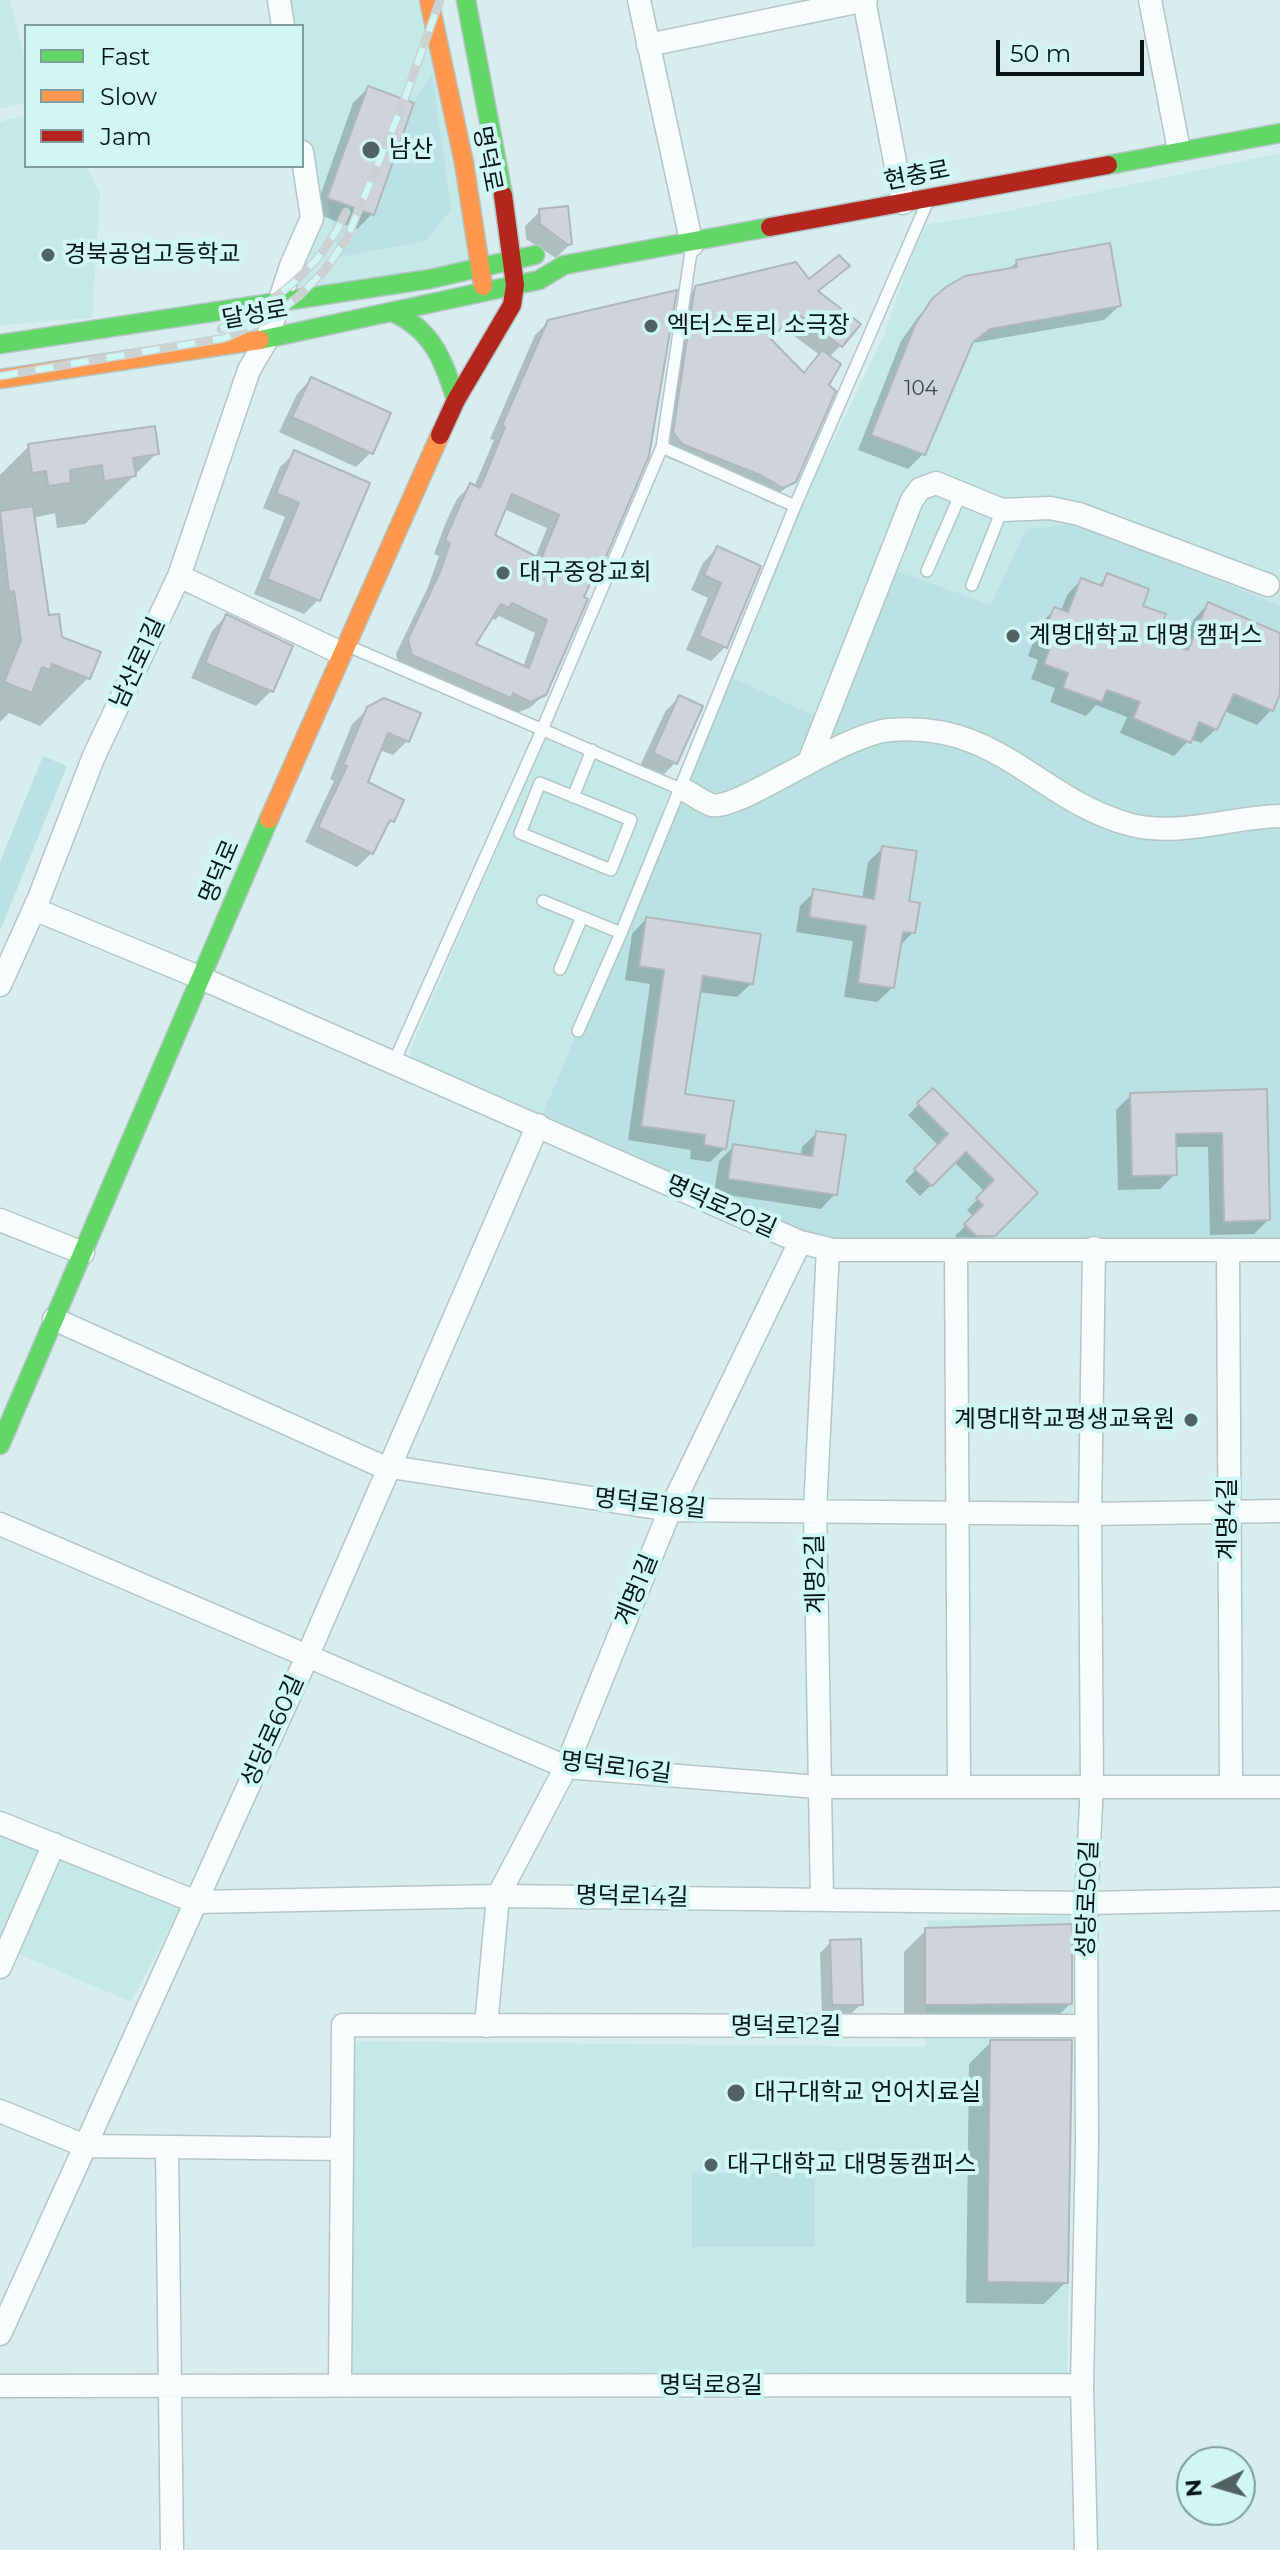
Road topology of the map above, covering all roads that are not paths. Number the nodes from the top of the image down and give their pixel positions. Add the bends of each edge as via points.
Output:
1 (279, 0) edge
2 (429, 0) edge
3 (466, 0) edge
4 (639, 0) edge
5 (865, 0) edge
6 (1150, 0) edge
7 (283, 24) edge
8 (648, 45) junction
9 (1280, 133) edge
10 (1179, 150) junction
11 (304, 165) edge
12 (929, 198) junction
13 (903, 203) junction
14 (692, 245) junction
15 (514, 259) junction
16 (564, 265) junction
17 (481, 266) junction
18 (515, 285) junction
19 (483, 292) junction
20 (279, 304) junction
21 (392, 312) junction
22 (498, 325) junction
23 (267, 339) junction
24 (0, 344) edge
25 (0, 379) edge
26 (456, 400) junction
27 (662, 447) junction
28 (962, 491) junction
29 (795, 506) junction
30 (1002, 510) junction
31 (927, 571) dead end
32 (179, 576) junction
33 (972, 585) dead end
34 (1268, 585) dead end
35 (342, 649) junction
36 (543, 728) junction
37 (592, 750) junction
38 (810, 759) junction
39 (683, 790) junction
40 (573, 797) junction
41 (1280, 816) edge
42 (543, 901) dead end
43 (34, 909) junction
44 (582, 917) junction
45 (621, 933) junction
46 (560, 969) dead end
47 (201, 978) junction
48 (0, 985) edge
49 (578, 1031) dead end
50 (394, 1062) junction
51 (538, 1125) junction
52 (0, 1220) edge
53 (800, 1242) junction
54 (1094, 1248) junction
55 (828, 1249) junction
56 (1280, 1250) edge
57 (956, 1252) junction
58 (1228, 1252) junction
59 (83, 1253) junction
60 (54, 1319) junction
61 (0, 1445) edge
62 (391, 1467) junction
63 (670, 1510) junction
64 (815, 1511) junction
65 (1228, 1511) junction
66 (1280, 1511) edge
67 (956, 1513) junction
68 (1090, 1514) junction
69 (0, 1524) edge
70 (307, 1657) junction
71 (566, 1767) junction
72 (959, 1785) junction
73 (1092, 1785) junction
74 (1231, 1786) junction
75 (818, 1787) junction
76 (1280, 1787) edge
77 (0, 1823) edge
78 (54, 1844) junction
79 (498, 1896) junction
80 (822, 1899) junction
81 (1280, 1899) edge
82 (196, 1902) junction
83 (1086, 1903) junction
84 (0, 1967) edge
85 (486, 2026) junction
86 (1085, 2026) junction
87 (0, 2111) edge
88 (85, 2146) junction
89 (167, 2149) junction
90 (342, 2149) junction
91 (0, 2334) edge
92 (168, 2385) junction
93 (340, 2385) junction
94 (1082, 2385) junction
95 (0, 2386) edge
96 (172, 2550) edge
97 (1086, 2550) edge

1 - 7 street
2 - 17 main road, 명덕로
3 - 15 main road, 명덕로
4 - 8 street
5 - 8 street
5 - 13 street
6 - 10 street
8 - 14 street
9 - 10 main road, 현충로
10 - 12 main road, 현충로
11 - 20 street, 남산로1길 via 312,218
12 - 13 main road, 현충로
12 - 29 lane
13 - 14 main road, 현충로
14 - 16 main road, 현충로
14 - 27 lane
15 - 16 main road, 현충로 via 536,255
15 - 17 main road, 현충로
15 - 18 main road, 명덕로
16 - 18 main road, 현충로 via 539,280
17 - 19 main road, 명덕로
17 - 20 main road, 현충로
18 - 19 main road, 달성로
18 - 22 main road, 명덕로 via 512,305
19 - 21 main road, 달성로
19 - 22 main road, 명덕로 via 485,309
20 - 23 street, 남산로1길
20 - 24 main road, 현충로
21 - 23 main road, 달성로
21 - 26 main road via 410,318 434,342
22 - 26 main road, 명덕로
23 - 25 main road, 달성로
23 - 32 street, 남산로1길 via 249,370
26 - 35 main road, 명덕로
27 - 29 lane
27 - 36 lane
28 - 30 street
28 - 31 lane
28 - 38 street via 936,483 920,489 912,500
29 - 39 lane
30 - 33 lane
30 - 34 street via 1050,508 1079,514
32 - 35 street
32 - 43 street, 남산로1길 via 94,756
35 - 36 lane
35 - 47 main road, 명덕로
36 - 37 lane
36 - 50 lane
37 - 39 lane
37 - 40 lane
38 - 39 street via 737,802 713,806
38 - 41 street via 888,730 941,731 978,741 1087,808 1130,825 1169,828
39 - 45 lane
40 - 40 lane via 631,820 611,870 520,833 540,783
42 - 44 lane
43 - 47 street, 명덕로20길
43 - 48 street, 남산로1길
44 - 45 lane
44 - 46 lane
45 - 49 lane
47 - 50 street, 명덕로20길
47 - 59 main road, 명덕로
50 - 51 street, 명덕로20길
51 - 53 street, 명덕로20길
51 - 62 street, 성당로60길
52 - 59 street
53 - 55 street, 명덕로20길
53 - 63 street, 계명1길
54 - 57 street, 명덕로20길
54 - 58 street, 명덕로20길
54 - 68 street, 성당로50길
55 - 57 street, 명덕로20길
55 - 64 street, 계명2길
56 - 58 street, 명덕로20길
57 - 67 street
58 - 65 street, 계명4길
59 - 60 main road, 명덕로
60 - 61 main road, 명덕로
60 - 62 street, 명덕로18길
62 - 63 street, 명덕로18길
62 - 70 street, 성당로60길
63 - 64 street, 명덕로18길
63 - 71 street, 계명1길
64 - 67 street, 명덕로18길
64 - 75 street, 계명2길
65 - 66 street, 명덕로18길
65 - 68 street, 명덕로18길
65 - 74 street, 계명4길
67 - 68 street, 명덕로18길
67 - 72 street
68 - 73 street, 성당로50길
69 - 70 street, 명덕로16길
70 - 71 street, 명덕로16길
70 - 82 street, 성당로60길
71 - 75 street, 명덕로16길
71 - 79 street, 계명1길
72 - 73 street, 명덕로16길
72 - 75 street, 명덕로16길
73 - 74 street, 명덕로16길
73 - 83 street, 성당로50길
74 - 76 street, 명덕로16길
75 - 80 street, 계명2길
77 - 78 street, 명덕로14길
78 - 82 street, 명덕로14길
78 - 84 street
79 - 80 street, 명덕로14길
79 - 82 street, 명덕로14길
79 - 85 street
80 - 83 street, 명덕로14길
81 - 83 street, 명덕로14길
82 - 88 street, 성당로60길
83 - 86 street, 성당로50길
85 - 86 street, 명덕로12길
85 - 90 street, 명덕로12길 via 343,2025
86 - 94 street, 성당로50길
87 - 88 street
88 - 89 street
88 - 91 street, 성당로60길
89 - 90 street
89 - 92 street
90 - 93 street
92 - 93 street, 명덕로8길
92 - 95 street, 명덕로8길
92 - 96 street
93 - 94 street, 명덕로8길
94 - 97 street, 성당로50길

